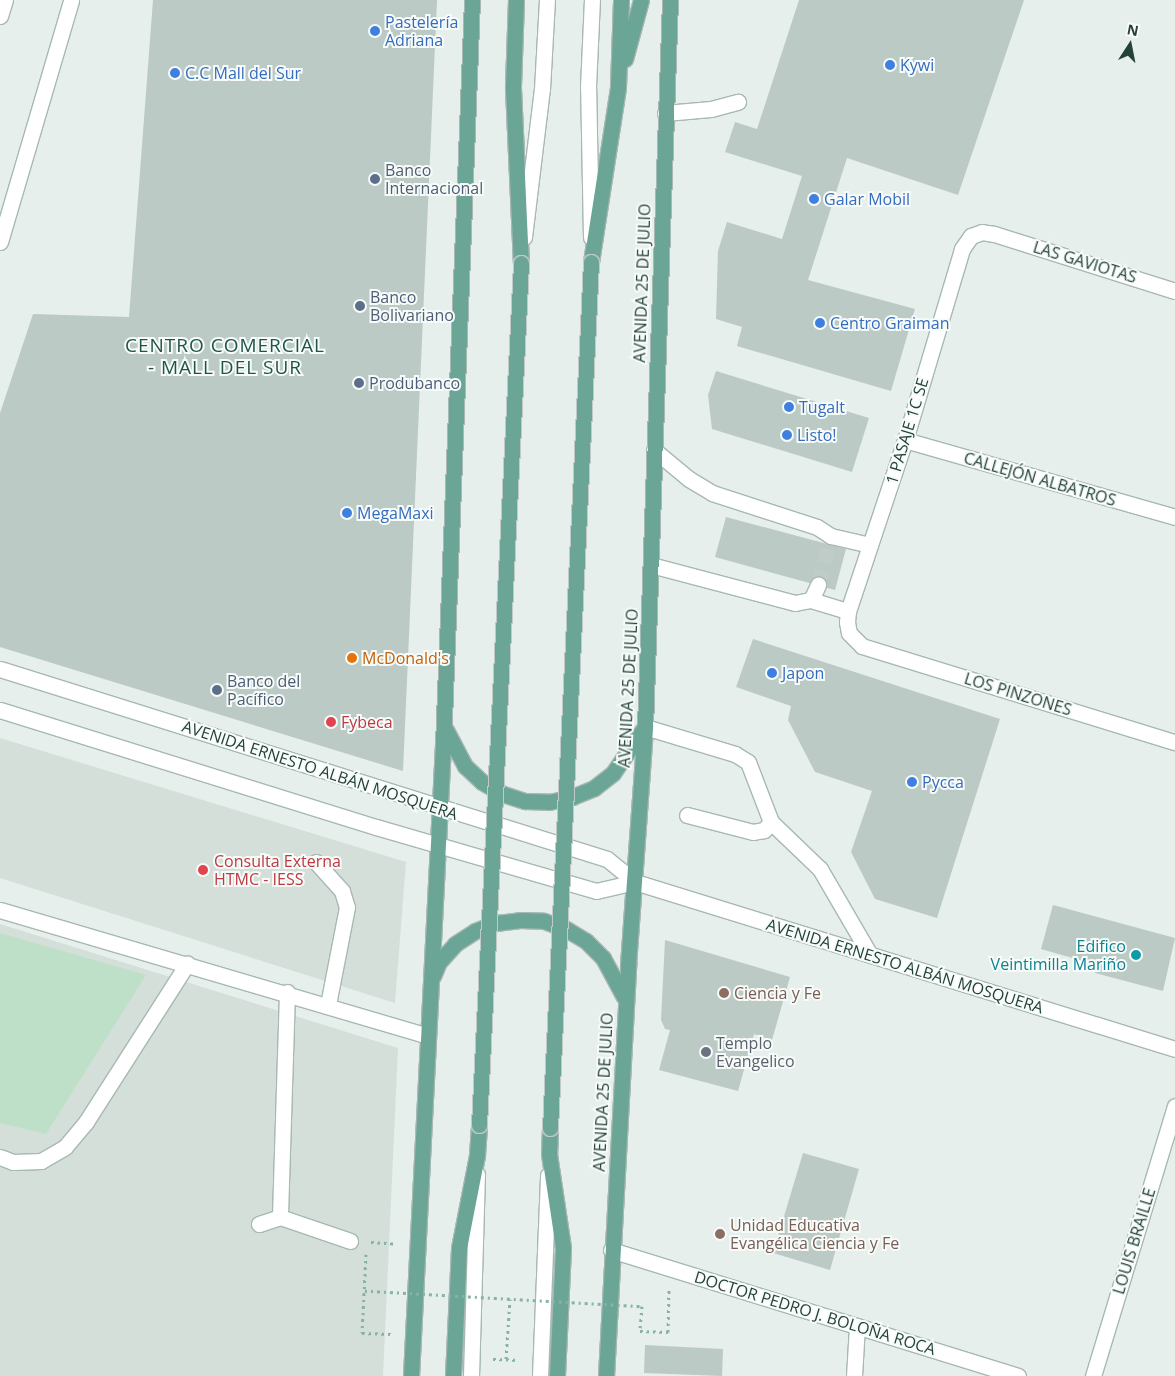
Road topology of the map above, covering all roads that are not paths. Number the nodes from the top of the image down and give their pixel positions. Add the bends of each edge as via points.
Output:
1 (5, 0) edge
2 (71, 0) edge
3 (472, 0) edge
4 (516, 0) edge
5 (547, 0) edge
6 (592, 0) edge
7 (621, 0) edge
8 (641, 0) edge
9 (670, 0) edge
10 (0, 16) edge
11 (618, 87) junction
12 (738, 102) dead end
13 (665, 113) junction
14 (994, 234) joint
15 (0, 242) edge
16 (521, 259) junction
17 (591, 259) junction
18 (1175, 290) edge
19 (905, 440) junction
20 (654, 450) junction
21 (1175, 518) edge
22 (870, 545) junction
23 (651, 565) junction
24 (818, 585) tunnel mouth
25 (811, 600) junction
26 (848, 611) junction
27 (862, 646) joint
28 (0, 669) edge
29 (0, 710) edge
30 (444, 724) junction
31 (645, 727) junction
32 (1175, 742) edge
33 (439, 808) junction
34 (687, 815) dead end
35 (771, 822) junction
36 (438, 845) junction
37 (316, 862) dead end
38 (635, 882) junction
39 (0, 910) edge
40 (870, 955) junction
41 (187, 964) junction
42 (430, 983) junction
43 (287, 992) junction
44 (626, 1003) junction
45 (328, 1005) junction
46 (428, 1036) junction
47 (1175, 1049) edge
48 (1175, 1106) edge
49 (549, 1154) junction
50 (477, 1155) junction
51 (0, 1157) edge
52 (280, 1217) junction
53 (259, 1224) dead end
54 (350, 1241) dead end
55 (611, 1250) junction
56 (857, 1326) junction
57 (410, 1376) edge
58 (453, 1376) edge
59 (471, 1376) edge
60 (540, 1376) edge
61 (558, 1376) edge
62 (606, 1376) edge
63 (854, 1376) edge
64 (1018, 1376) edge
65 (1094, 1376) edge

1 - 10 street
2 - 15 street
3 - 30 main road
4 - 16 main road via 513,88
5 - 16 street via 542,89
6 - 17 street via 588,86
7 - 11 main road
8 - 11 main road
9 - 13 main road, AVENIDA 25 DE JULIO
11 - 17 main road
12 - 13 street via 711,109
13 - 20 main road, AVENIDA 25 DE JULIO
14 - 18 street, LAS GAVIOTAS
14 - 19 street, 1 PASAJE 1C SE via 982,232 971,236 962,248
16 - 50 main road, bridge
17 - 49 main road, bridge
19 - 21 street, CALLEJÓN ALBATROS
19 - 22 street, 1 PASAJE 1C SE
20 - 22 street via 712,493 817,527 830,540
20 - 23 main road, AVENIDA 25 DE JULIO
22 - 26 street, 1 PASAJE 1C SE
23 - 25 street via 795,603
23 - 31 main road, AVENIDA 25 DE JULIO
24 - 25 street
25 - 26 street
26 - 27 street, 1 PASAJE 1C SE via 849,633
27 - 32 street, LOS PINZONES
28 - 33 street, AVENIDA ERNESTO ALBÁN MOSQUERA
29 - 36 street
30 - 31 main road via 452,746 465,766 482,782 518,798 549,802 572,798 594,788 612,773
30 - 33 main road
31 - 35 street via 735,754 748,762
31 - 38 main road, AVENIDA 25 DE JULIO
33 - 36 main road
33 - 38 street, AVENIDA ERNESTO ALBÁN MOSQUERA via 606,859
34 - 35 street via 754,832 764,830
35 - 40 street via 820,869
36 - 38 street via 596,891
36 - 42 main road
37 - 45 street via 342,891 347,907
38 - 40 street, AVENIDA ERNESTO ALBÁN MOSQUERA
38 - 44 main road, AVENIDA 25 DE JULIO
39 - 41 street
40 - 47 street, AVENIDA ERNESTO ALBÁN MOSQUERA
41 - 43 street
41 - 51 street via 86,1122 65,1147 41,1161 13,1162
42 - 44 main road via 439,962 455,944 474,931 496,923 544,921 586,941 603,958
42 - 46 main road
43 - 45 street
43 - 52 street
44 - 55 main road, AVENIDA 25 DE JULIO
45 - 46 street
46 - 57 main road
48 - 65 street, LOUIS BRAILLE
49 - 60 street
49 - 61 main road via 563,1248
50 - 58 main road via 458,1248
50 - 59 street
52 - 53 street
52 - 54 street
55 - 56 street, DOCTOR PEDRO J. BOLOÑA ROCA
55 - 62 main road, AVENIDA 25 DE JULIO
56 - 63 street
56 - 64 street, DOCTOR PEDRO J. BOLOÑA ROCA

